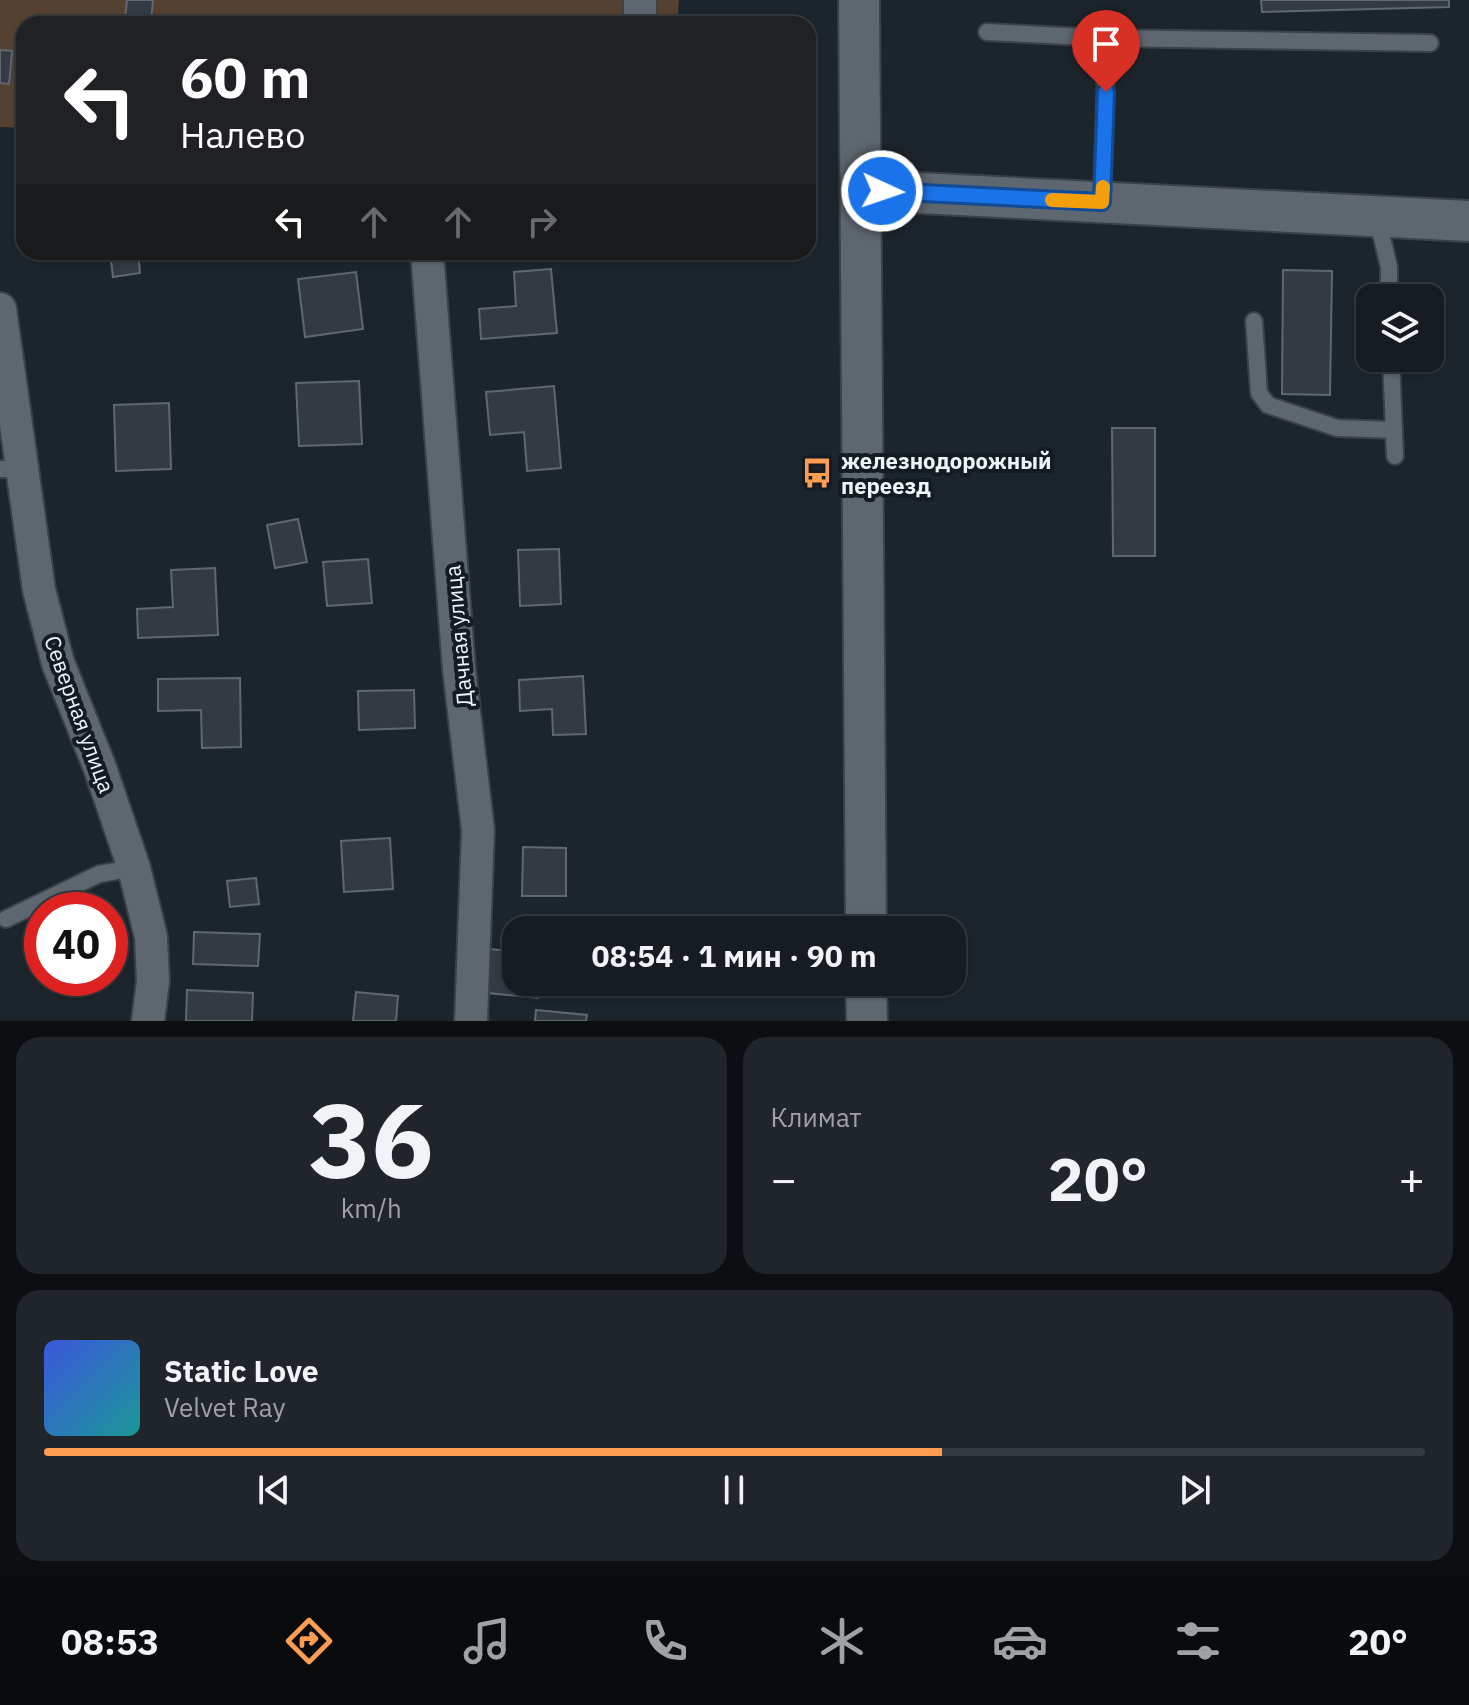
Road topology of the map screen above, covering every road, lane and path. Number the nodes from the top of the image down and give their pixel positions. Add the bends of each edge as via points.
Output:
1 (859, 0) edge
2 (987, 32) dead end
3 (1107, 38) junction
4 (1430, 43) dead end
5 (860, 190) junction
6 (1102, 202) junction
7 (1377, 216) junction
8 (1469, 221) edge
9 (428, 260) edge
10 (1389, 284) edge
11 (0, 309) edge
12 (1254, 321) dead end
13 (1392, 372) edge
14 (1394, 430) junction
15 (1395, 456) dead end
16 (12, 469) edge
17 (134, 868) junction
18 (866, 916) edge
19 (6, 919) dead end
20 (866, 996) edge
21 (148, 1021) edge
22 (471, 1021) edge
23 (867, 1021) edge

1 - 5 street
2 - 3 lane
3 - 4 lane
3 - 6 lane
5 - 6 street
5 - 18 street
6 - 7 street
7 - 8 street
7 - 10 lane
9 - 22 street, Дачная улица via 459,669 478,830
11 - 16 street, Северная улица
12 - 14 lane via 1259,393 1268,405 1337,428
13 - 14 lane
14 - 15 lane
16 - 17 street, Северная улица via 58,663
17 - 19 lane via 99,874
17 - 21 street, Северная улица via 151,937
20 - 23 street

